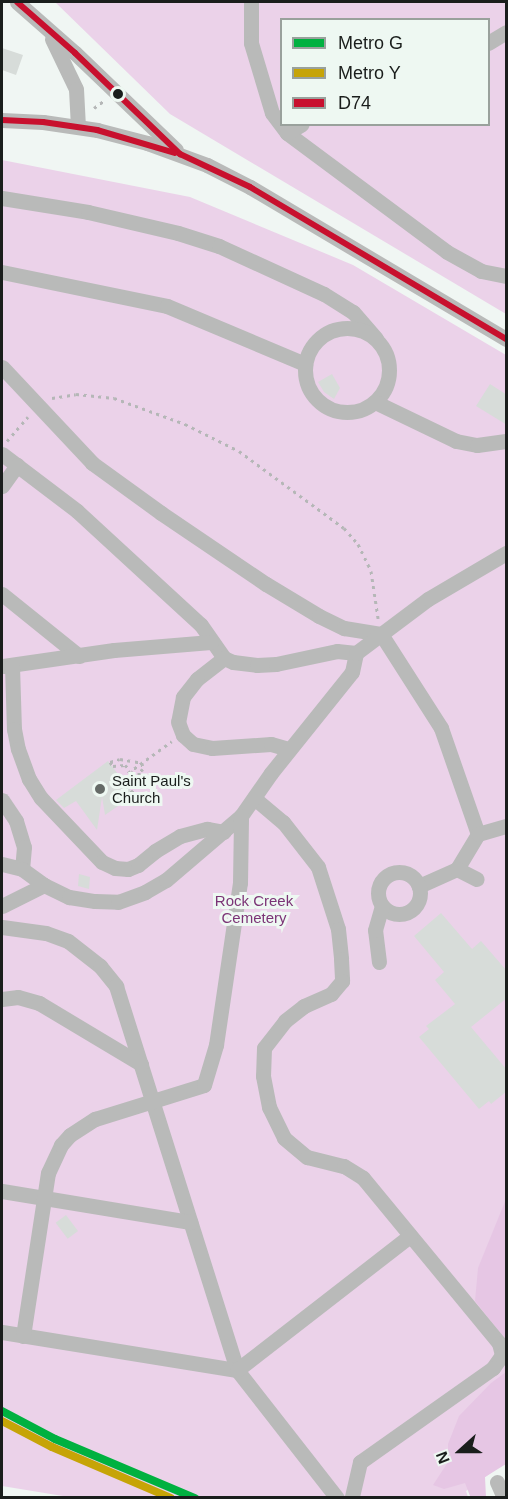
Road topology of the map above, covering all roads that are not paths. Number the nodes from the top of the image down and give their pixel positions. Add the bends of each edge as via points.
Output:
1 (18, 2) edge
2 (250, 2) edge
3 (43, 26) junction
4 (507, 32) edge
5 (490, 43) edge
6 (2, 120) edge
7 (280, 124) edge
8 (78, 126) junction
9 (282, 126) edge
10 (299, 126) edge
11 (287, 133) junction
12 (180, 154) junction
13 (2, 198) edge
14 (2, 272) edge
15 (507, 276) edge
16 (376, 338) junction
17 (507, 339) edge
18 (305, 364) junction
19 (2, 367) edge
20 (375, 402) junction
21 (507, 441) edge
22 (2, 454) edge
23 (17, 465) junction
24 (2, 486) edge
25 (507, 553) edge
26 (2, 594) edge
27 (381, 634) junction
28 (211, 642) junction
29 (356, 653) junction
30 (79, 656) junction
31 (224, 658) junction
32 (7, 666) edge
33 (289, 749) junction
34 (254, 798) junction
35 (2, 800) edge
36 (241, 816) junction
37 (507, 826) edge
38 (224, 832) junction
39 (478, 834) junction
40 (2, 864) edge
41 (22, 869) junction
42 (457, 869) junction
43 (477, 879) dead end
44 (44, 885) junction
45 (419, 886) junction
46 (2, 906) edge
47 (382, 906) junction
48 (2, 927) edge
49 (379, 962) dead end
50 (2, 999) edge
51 (141, 1064) junction
52 (153, 1100) junction
53 (2, 1191) edge
54 (45, 1198) junction
55 (190, 1222) junction
56 (410, 1236) junction
57 (2, 1332) edge
58 (23, 1336) junction
59 (237, 1370) junction
60 (497, 1482) dead end
61 (337, 1497) edge
62 (352, 1497) edge
63 (504, 1497) edge

1 - 3 street
2 - 7 street via 251,43 272,113
3 - 8 street via 74,82
3 - 12 street
4 - 5 street
6 - 8 street
8 - 12 street
9 - 11 street
10 - 11 street
11 - 15 street via 447,252 481,271
12 - 17 street via 250,187
13 - 16 street via 88,212 219,246 324,294 353,312
14 - 18 street via 167,306
16 - 18 street via 354,328 335,329 312,346
16 - 20 street via 390,366 386,387
18 - 20 street via 308,386 328,408 351,412
19 - 27 street via 92,463 296,603 344,628
20 - 21 street via 456,441 477,445
22 - 23 street
23 - 24 street
23 - 28 street via 85,518 201,625
25 - 27 street via 428,599
26 - 30 street
27 - 29 street
27 - 39 street via 441,728
28 - 30 street
28 - 31 street
29 - 31 street via 337,651 257,665
29 - 33 street via 352,672
30 - 32 street
31 - 33 street via 197,679 183,697 178,722 183,735 194,744 212,748 271,744
32 - 38 street via 14,729 29,778 41,798 102,862 115,868 134,867 180,836 207,829
33 - 34 street
34 - 36 street
34 - 56 street via 283,822 318,867 338,928 342,959 342,981 331,994 285,1020 264,1048 263,1076 269,1107 284,1138 307,1157 344,1166 363,1178
35 - 41 street via 16,821 24,847
36 - 38 street
36 - 52 street via 240,883 216,1045 204,1085
37 - 39 street
38 - 44 street via 166,880 118,902 69,897
39 - 42 street
40 - 41 street
41 - 44 street
42 - 43 street
42 - 45 street
44 - 46 street
45 - 47 street via 420,899 406,914 393,914
45 - 47 street via 410,874 389,874 379,885 378,900
47 - 49 street via 375,930
48 - 51 street via 46,933 68,941 100,966 116,986
50 - 51 street via 18,996 39,1003
51 - 52 street
52 - 54 street via 95,1119 70,1135 48,1173
52 - 55 street
53 - 54 street
54 - 55 street
54 - 58 street
55 - 59 street
56 - 59 street
56 - 62 street via 499,1343 502,1356 493,1368 360,1462
57 - 58 street
58 - 59 street
59 - 61 street
60 - 63 street

